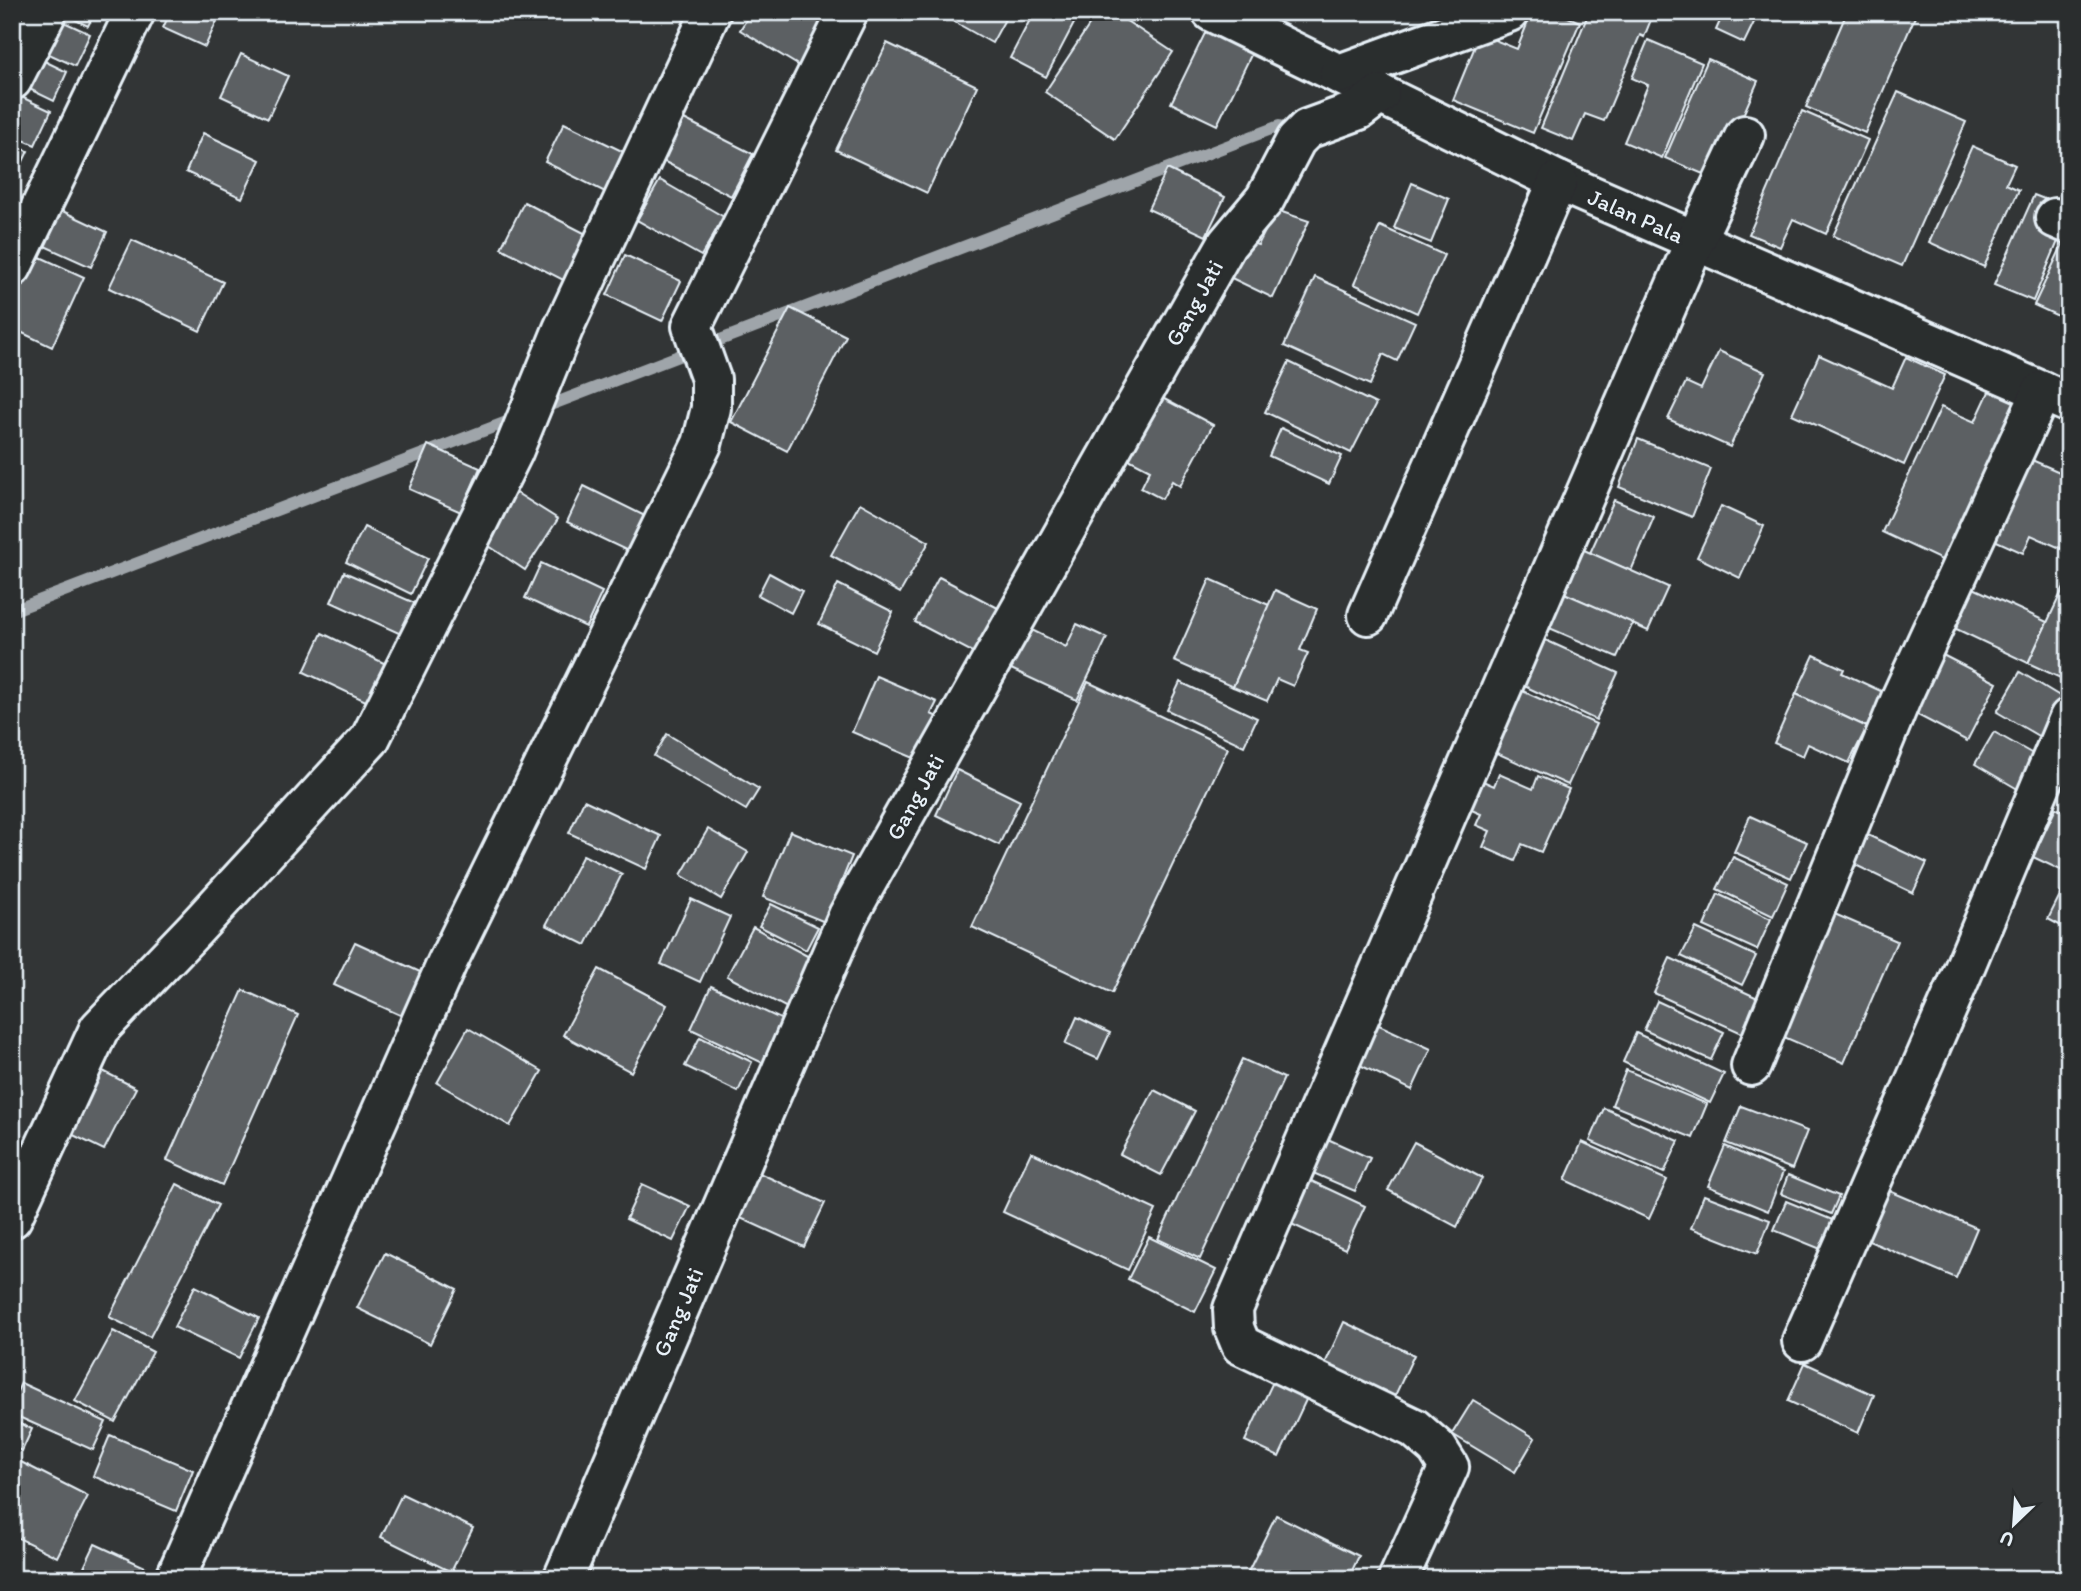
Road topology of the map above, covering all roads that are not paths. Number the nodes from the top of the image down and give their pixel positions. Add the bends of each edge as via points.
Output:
1 (47, 12) edge
2 (135, 12) edge
3 (711, 12) edge
4 (848, 12) edge
5 (1212, 12) edge
6 (1509, 12) edge
7 (1256, 22) edge
8 (1339, 74) junction
9 (12, 80) edge
10 (1380, 94) junction
11 (1745, 135) dead end
12 (1558, 181) junction
13 (1695, 242) junction
14 (12, 267) edge
15 (2055, 397) edge
16 (1368, 615) dead end
17 (2069, 718) edge
18 (1751, 1066) dead end
19 (12, 1218) edge
20 (1802, 1341) dead end
21 (175, 1579) edge
22 (563, 1579) edge
23 (1398, 1579) edge

1 - 9 street
2 - 14 street
3 - 19 street via 563,329 513,452 370,739 99,1029
4 - 21 street via 692,326 711,379 711,408 702,444 447,963
5 - 7 street, Jalan Pala
6 - 8 street
7 - 8 street, Jalan Pala
8 - 10 street, Jalan Pala
10 - 12 street, Jalan Pala
10 - 22 street, Gang Jati via 1359,110 1323,121 1301,135 1265,199 1227,244 865,885
11 - 13 street
12 - 13 street, Jalan Pala
12 - 16 street
13 - 15 street, Jalan Pala
13 - 23 street via 1233,1309 1241,1345 1415,1428 1449,1467
15 - 18 street via 1902,696
17 - 20 street

